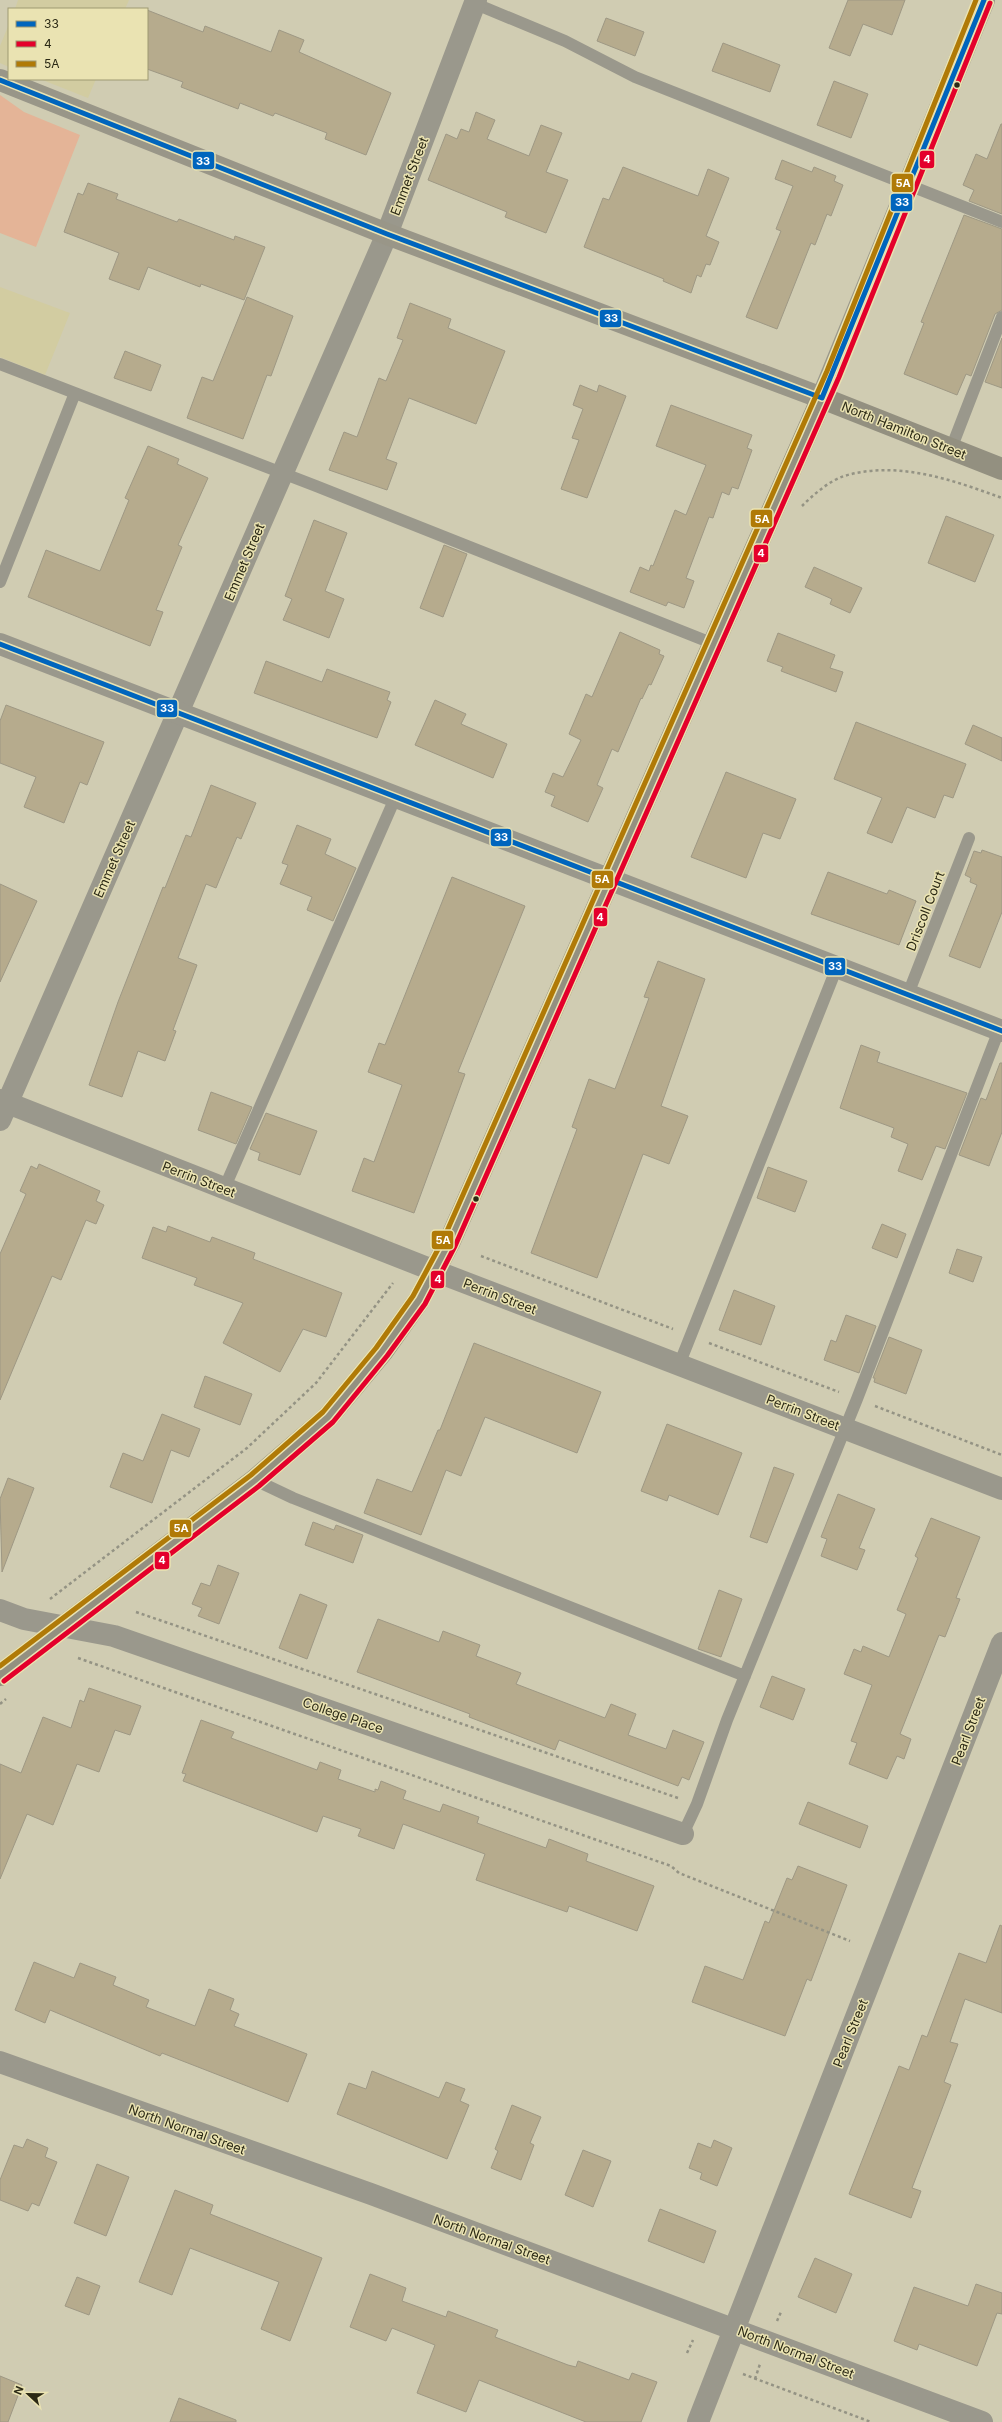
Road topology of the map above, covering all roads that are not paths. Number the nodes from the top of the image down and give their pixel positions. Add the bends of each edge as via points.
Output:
1 (984, 0) edge
2 (472, 1) edge
3 (0, 80) edge
4 (910, 185) junction
5 (1002, 222) edge
6 (387, 234) junction
7 (1002, 317) edge
8 (0, 364) edge
9 (75, 393) junction
10 (822, 398) junction
11 (951, 449) junction
12 (1002, 469) edge
13 (282, 473) junction
14 (0, 582) edge
15 (0, 644) edge
16 (714, 644) junction
17 (179, 714) junction
18 (396, 796) junction
19 (969, 838) dead end
20 (609, 879) junction
21 (837, 967) junction
22 (908, 994) junction
23 (1000, 1030) edge
24 (2, 1108) edge
25 (224, 1189) junction
26 (435, 1271) junction
27 (679, 1365) junction
28 (845, 1429) junction
29 (255, 1480) junction
30 (1002, 1489) edge
31 (0, 1610) edge
32 (63, 1628) junction
33 (1002, 1643) edge
34 (0, 1675) edge
35 (745, 1676) junction
36 (683, 1834) joint
37 (0, 2062) edge
38 (733, 2328) junction
39 (698, 2422) edge
40 (982, 2422) edge

1 - 4 street
2 - 4 lane via 565,41 635,77
2 - 6 street, Emmet Street
3 - 6 main road, North Hamilton Street
4 - 5 lane
4 - 10 street
6 - 10 main road, North Hamilton Street
6 - 13 street, Emmet Street
7 - 11 lane
8 - 9 lane
9 - 13 lane
9 - 14 lane
10 - 11 main road, North Hamilton Street
10 - 16 main road
11 - 12 main road, North Hamilton Street
13 - 16 lane
13 - 17 street, Emmet Street
15 - 17 street
16 - 20 main road
17 - 18 street
17 - 24 street, Emmet Street
18 - 20 street
18 - 25 lane
19 - 22 lane, Driscoll Court
20 - 21 street
20 - 26 main road
21 - 22 street
21 - 27 lane
22 - 23 street
23 - 28 lane
24 - 25 street, Perrin Street
25 - 26 street, Perrin Street
26 - 27 street, Perrin Street
26 - 29 main road via 419,1300 340,1404 292,1450
27 - 28 street, Perrin Street
28 - 30 street, Perrin Street
28 - 35 lane
29 - 32 main road
29 - 35 lane via 293,1498
31 - 32 street, College Place via 24,1619
32 - 34 main road
32 - 36 street, College Place via 114,1636
33 - 38 street, Pearl Street
35 - 36 lane via 697,1804
37 - 38 street, North Normal Street via 371,2194
38 - 39 street, Pearl Street
38 - 40 street, North Normal Street

